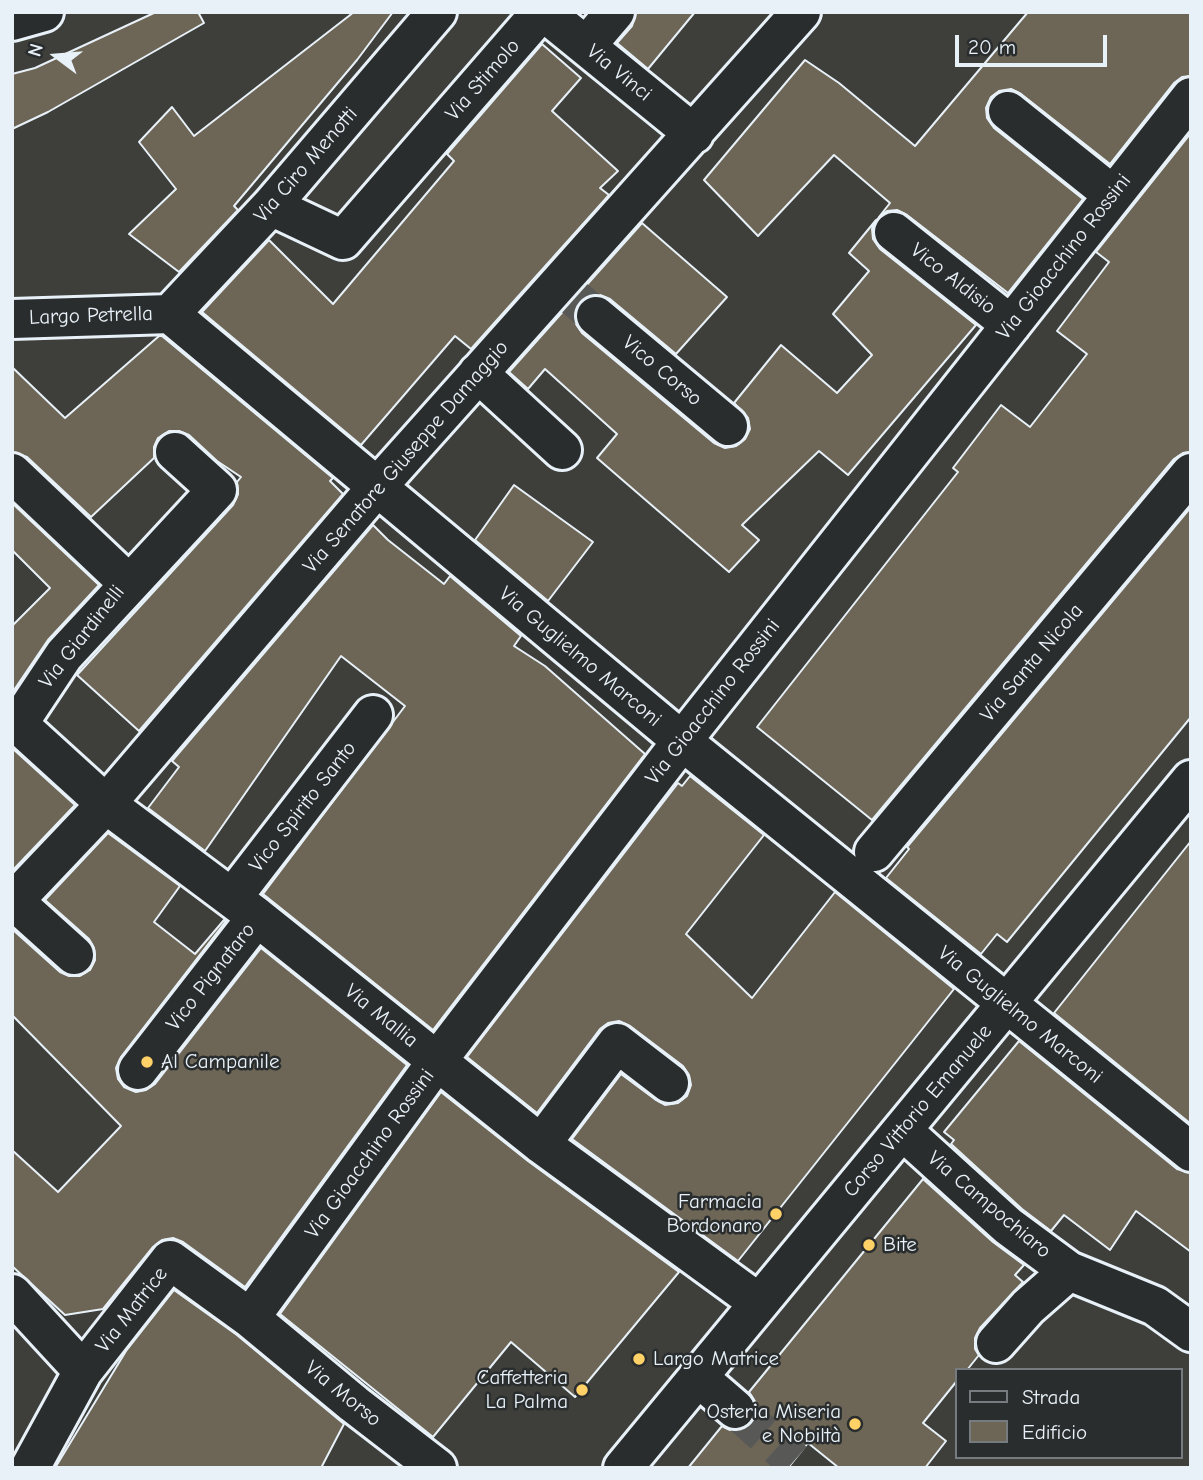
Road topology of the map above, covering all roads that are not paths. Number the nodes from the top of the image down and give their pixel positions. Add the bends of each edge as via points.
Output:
1 (44, 12) edge
2 (437, 12) edge
3 (543, 12) edge
4 (615, 12) edge
5 (801, 12) edge
6 (12, 21) edge
7 (586, 46) junction
8 (1191, 97) edge
9 (1008, 111) dead end
10 (694, 134) junction
11 (1113, 195) junction
12 (271, 206) junction
13 (894, 232) dead end
14 (170, 314) junction
15 (596, 316) tunnel mouth
16 (12, 318) edge
17 (1011, 325) junction
18 (478, 373) junction
19 (728, 426) dead end
20 (562, 450) dead end
21 (176, 452) dead end
22 (12, 473) edge
23 (1191, 474) edge
24 (377, 487) junction
25 (129, 584) junction
26 (373, 715) dead end
27 (682, 741) junction
28 (1191, 780) edge
29 (106, 804) junction
30 (874, 852) dead end
31 (13, 902) edge
32 (245, 907) junction
33 (74, 955) dead end
34 (1006, 1005) junction
35 (438, 1061) junction
36 (138, 1070) dead end
37 (669, 1083) dead end
38 (902, 1130) junction
39 (541, 1144) junction
40 (1191, 1152) edge
41 (1069, 1270) junction
42 (12, 1294) edge
43 (759, 1303) junction
44 (250, 1318) junction
45 (1191, 1332) edge
46 (996, 1343) dead end
47 (83, 1371) junction
48 (698, 1377) junction
49 (735, 1409) tunnel mouth
50 (30, 1468) edge
51 (437, 1468) edge
52 (623, 1468) edge

1 - 6 street
2 - 12 street, Via Ciro Menotti
3 - 7 street, Via Vinci
3 - 12 street, Via Stimolo via 343,240
4 - 7 street
5 - 10 street, Via Senatore Giuseppe Damaggio
7 - 10 street, Via Vinci
8 - 11 street, Via Gioacchino Rossini
9 - 11 street
10 - 18 street, Via Senatore Giuseppe Damaggio via 562,287
11 - 17 street, Via Gioacchino Rossini
12 - 14 street, Via Ciro Menotti
13 - 17 street, Vico Aldisio
14 - 16 street, Largo Petrella
14 - 24 street, Via Guglielmo Marconi
15 - 19 street, Vico Corso
17 - 27 street, Via Gioacchino Rossini
18 - 20 street
18 - 24 street, Via Senatore Giuseppe Damaggio
21 - 25 street via 217,490
22 - 25 street, Via Giardinelli
23 - 30 street, Via Santa Nicola
24 - 27 street, Via Guglielmo Marconi
24 - 29 street, Via Senatore Giuseppe Damaggio
25 - 29 street, Via Giardinelli via 64,655 18,724
26 - 32 street, Vico Spirito Santo
27 - 34 street, Via Guglielmo Marconi
27 - 35 street, Via Gioacchino Rossini
28 - 34 street, Corso Vittorio Emanuele
29 - 31 street, Via Senatore Giuseppe Damaggio
29 - 32 street, Via Mallia
31 - 33 street
32 - 35 street, Via Mallia
32 - 36 street, Vico Pignataro
34 - 38 street, Corso Vittorio Emanuele
34 - 40 street, Via Guglielmo Marconi
35 - 39 street, Via Mallia
35 - 44 street, Via Gioacchino Rossini
37 - 39 street via 617,1043
38 - 41 street, Via Campochiaro via 1008,1226
38 - 43 street, Corso Vittorio Emanuele
39 - 43 street, Via Mallia
41 - 45 street, Via Campochiaro via 1154,1306
41 - 46 street
42 - 47 street, Via Matrice
43 - 48 street, Corso Vittorio Emanuele
44 - 47 street, Via Matrice via 170,1260
44 - 51 street, Via Morso
47 - 50 street, Via Matrice
48 - 49 street
48 - 52 street, Corso Vittorio Emanuele

